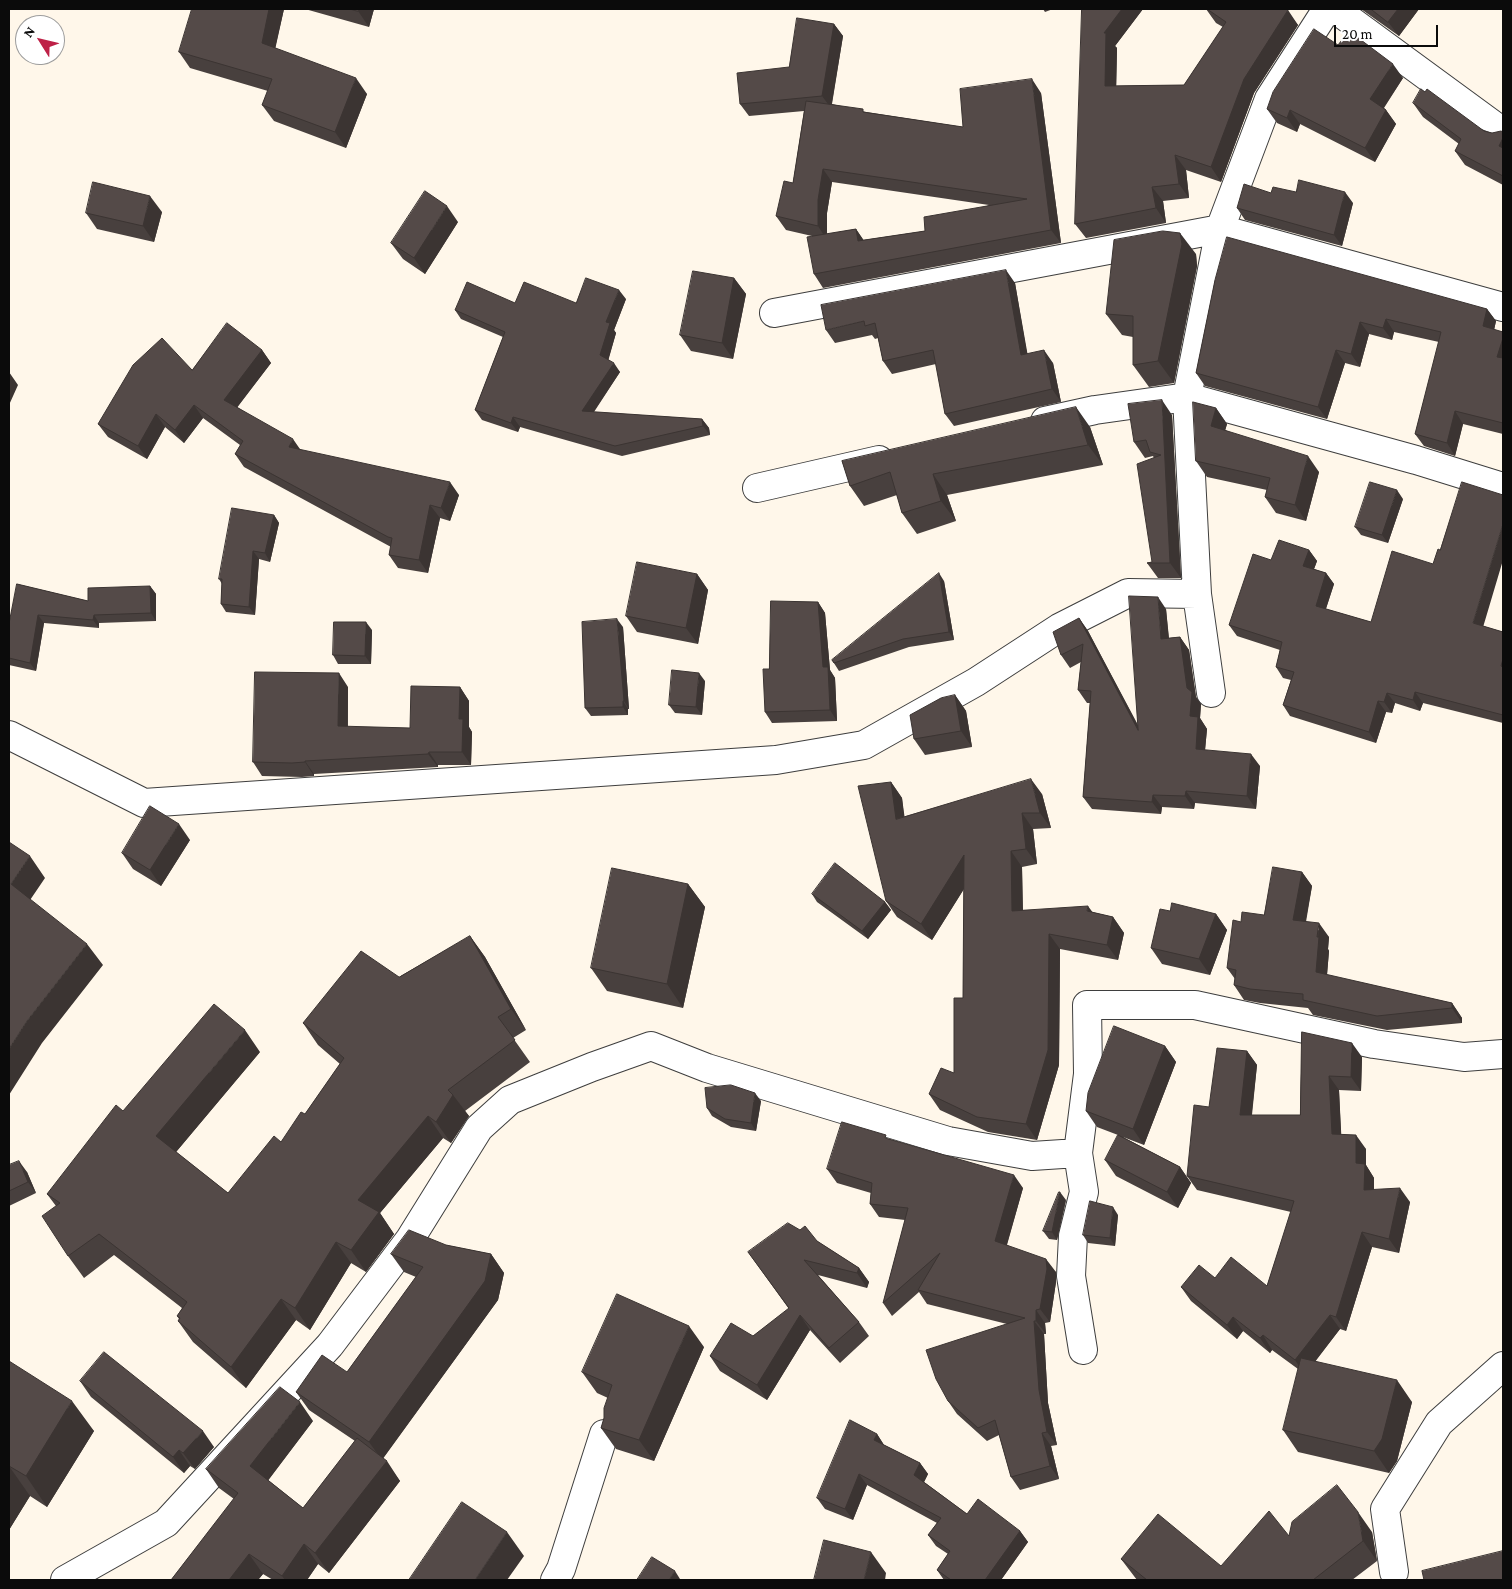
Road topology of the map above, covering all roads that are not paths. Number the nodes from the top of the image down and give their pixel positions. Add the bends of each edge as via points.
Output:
1 (1327, 9) edge
2 (1335, 9) edge
3 (1503, 132) edge
4 (1220, 229) junction
5 (1503, 307) edge
6 (774, 313) dead end
7 (1187, 398) junction
8 (1018, 428) edge
9 (902, 454) edge
10 (1503, 486) edge
11 (757, 488) dead end
12 (1197, 594) junction
13 (1210, 693) dead end
14 (9, 735) edge
15 (1503, 1054) edge
16 (1078, 1153) junction
17 (1082, 1350) dead end
18 (1503, 1366) edge
19 (604, 1434) edge
20 (1394, 1572) dead end
21 (65, 1580) edge
22 (555, 1580) edge

1 - 4 street via 1269,99
2 - 3 street
4 - 5 street
4 - 6 street
4 - 7 street
7 - 8 street via 1095,410
7 - 10 street
7 - 12 street
9 - 11 street
12 - 13 street
12 - 14 street via 1128,593 1059,628 976,682 864,745 776,760 144,803
15 - 16 street via 1464,1057 1374,1044 1195,1005 1087,1005 1088,1074
16 - 17 street via 1084,1192 1073,1236 1071,1276
16 - 21 street via 1032,1156 948,1141 707,1068 651,1046 510,1100 479,1128 410,1239 330,1346 166,1523
18 - 20 street via 1439,1423 1385,1509
19 - 22 street via 561,1570

